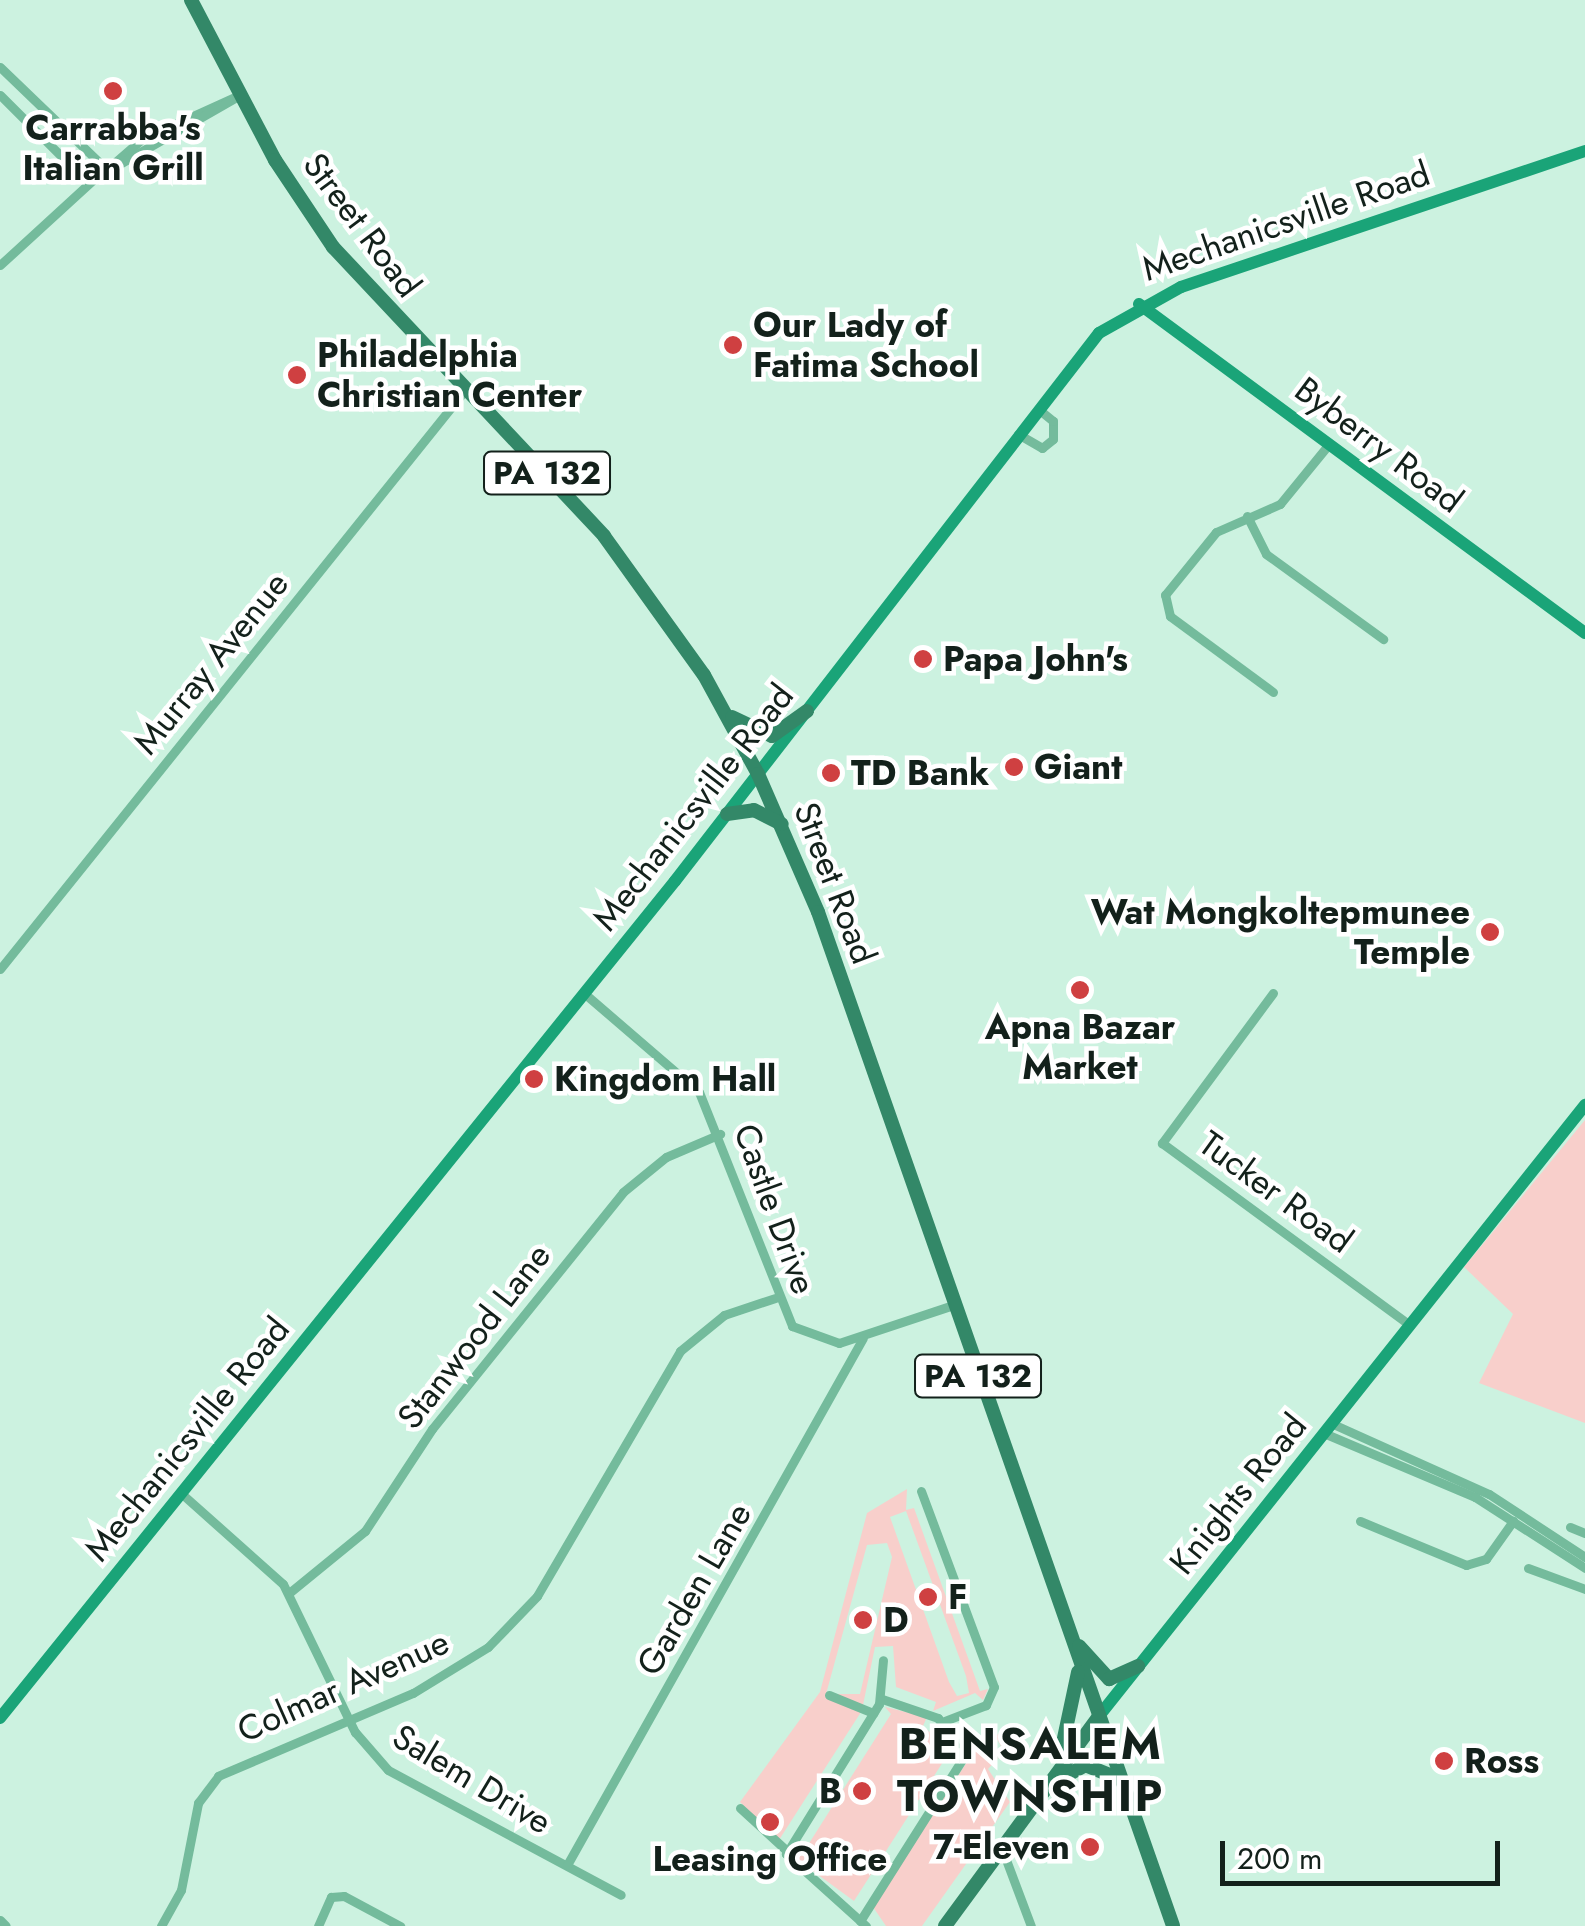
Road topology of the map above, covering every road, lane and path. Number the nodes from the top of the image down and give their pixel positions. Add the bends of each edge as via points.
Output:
1 (191, 0) edge
2 (0, 67) edge
3 (0, 96) edge
4 (240, 96) junction
5 (1585, 152) edge
6 (106, 170) junction
7 (88, 183) junction
8 (0, 264) edge
9 (1139, 304) junction
10 (465, 390) junction
11 (1038, 409) junction
12 (1018, 434) junction
13 (1329, 444) junction
14 (1247, 516) junction
15 (1585, 632) edge
16 (1383, 639) dead end
17 (1273, 692) dead end
18 (724, 708) junction
19 (807, 711) junction
20 (758, 774) junction
21 (727, 814) junction
22 (783, 825) junction
23 (0, 969) edge
24 (1273, 992) dead end
25 (585, 994) junction
26 (1585, 1104) edge
27 (720, 1134) junction
28 (775, 1298) junction
29 (953, 1305) junction
30 (1410, 1325) junction
31 (863, 1338) junction
32 (1329, 1429) junction
33 (921, 1490) dead end
34 (182, 1494) junction
35 (1514, 1519) junction
36 (1360, 1520) dead end
37 (1570, 1527) dead end
38 (1585, 1532) edge
39 (1585, 1556) edge
40 (1528, 1568) dead end
41 (1585, 1568) edge
42 (1585, 1590) edge
43 (290, 1593) junction
44 (1072, 1639) junction
45 (883, 1660) dead end
46 (1138, 1666) junction
47 (830, 1694) dead end
48 (882, 1698) junction
49 (873, 1712) junction
50 (1099, 1716) junction
51 (0, 1718) edge
52 (349, 1720) junction
53 (942, 1722) junction
54 (1122, 1780) junction
55 (1044, 1788) junction
56 (740, 1808) dead end
57 (1001, 1848) junction
58 (786, 1850) junction
59 (566, 1866) junction
60 (621, 1894) dead end
61 (0, 1920) edge
62 (863, 1924) edge
63 (6, 1926) edge
64 (161, 1926) edge
65 (318, 1926) edge
66 (400, 1926) edge
67 (945, 1926) edge
68 (1031, 1926) edge
69 (1174, 1926) edge

1 - 4 main road, Street Road / PA 132
2 - 6 street
3 - 7 street
4 - 6 street via 142,139
4 - 10 main road, Street Road / PA 132 via 333,247
5 - 9 street, Mechanicsville Road
6 - 7 street
7 - 8 street
9 - 11 street, Mechanicsville Road via 1100,333
9 - 13 street, Byberry Road
10 - 18 main road, Street Road / PA 132 via 604,536
10 - 23 street, Murray Avenue
11 - 12 street, Mechanicsville Road
11 - 12 street via 1053,421 1052,439 1042,448
12 - 19 street, Mechanicsville Road
13 - 14 street via 1280,504
13 - 15 street, Byberry Road
14 - 16 street via 1266,554
14 - 17 street via 1216,532 1166,602 1170,616
18 - 19 main road via 764,736
18 - 20 main road, Street Road / PA 132
19 - 20 street, Mechanicsville Road
20 - 21 street, Mechanicsville Road
20 - 22 main road, Street Road / PA 132
21 - 22 main road via 754,810
21 - 25 street, Mechanicsville Road
22 - 29 main road, Street Road / PA 132
24 - 30 street, Tucker Road via 1162,1143
25 - 27 street, Castle Drive via 687,1077
25 - 34 street, Mechanicsville Road
26 - 30 street, Knights Road
27 - 28 street, Castle Drive
27 - 43 street, Stanwood Lane via 666,1157 622,1192 432,1429 372,1523
28 - 31 street, Castle Drive via 809,1337
28 - 52 street, Colmar Avenue via 724,1314 680,1351 537,1596 500,1638 442,1678
29 - 31 street, Castle Drive
29 - 44 main road, Street Road / PA 132
30 - 32 street, Knights Road
31 - 59 street, Garden Lane
32 - 35 street
32 - 46 street, Knights Road
33 - 53 street via 994,1687 986,1705
34 - 43 street, Salem Drive
34 - 51 street, Mechanicsville Road
35 - 36 street via 1486,1559 1466,1565
35 - 39 street
35 - 41 street
37 - 38 street
40 - 42 street
43 - 52 street, Salem Drive
44 - 46 main road via 1102,1676 1125,1677
44 - 50 main road, Street Road / PA 132
44 - 55 main road via 1076,1713
45 - 48 street
46 - 50 street, Knights Road
47 - 49 street
48 - 49 street
48 - 53 street
49 - 58 street
50 - 54 main road, Street Road / PA 132
50 - 55 main road, Knights Road
52 - 59 street, Salem Drive via 388,1770
52 - 64 street, Colmar Avenue via 218,1776 198,1803 181,1890
53 - 62 street via 963,1758
54 - 55 main road via 1085,1765
54 - 69 main road, Street Road / PA 132
55 - 57 main road, Knights Road
56 - 58 street
57 - 67 main road, Knights Road
57 - 68 street
58 - 62 street
59 - 60 street, Salem Drive
61 - 63 street
65 - 66 street via 331,1897 344,1896

